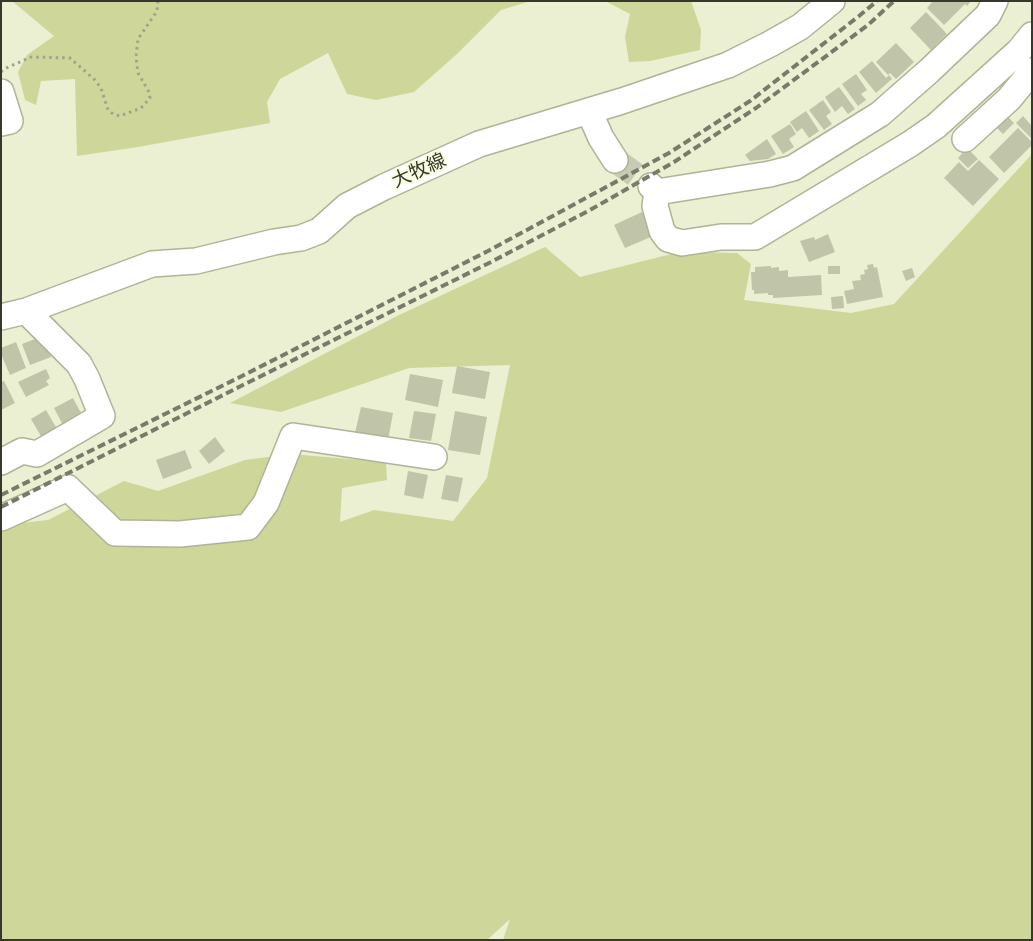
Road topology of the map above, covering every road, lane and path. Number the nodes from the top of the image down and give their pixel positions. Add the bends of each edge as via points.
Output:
1 (158, 1) edge
2 (832, 1) edge
3 (995, 1) edge
4 (1032, 35) edge
5 (1032, 71) edge
6 (1, 72) edge
7 (1, 92) edge
8 (589, 110) junction
9 (1, 123) edge
10 (965, 139) dead end
11 (615, 160) tunnel mouth
12 (26, 311) junction
13 (1, 317) edge
14 (434, 457) dead end
15 (1, 462) edge
16 (1, 518) edge

1 - 6 path via 157,11 138,39 138,73 150,98 141,108 120,116 113,114 108,110 101,88 70,58 31,57
2 - 8 street, 大牧線 via 800,27 728,65 622,102
3 - 4 street via 988,15 880,114 793,168 654,189 662,231 668,239 682,243 721,237 755,237 936,126
5 - 10 street via 1009,99
7 - 9 street via 10,121
8 - 11 street
8 - 12 street, 大牧線 via 479,144 347,206 319,232 196,261 152,264
12 - 13 street, 大牧線
12 - 15 street via 79,364 102,416 37,454 22,451
14 - 16 street via 292,436 266,503 248,527 180,534 115,534 68,488

